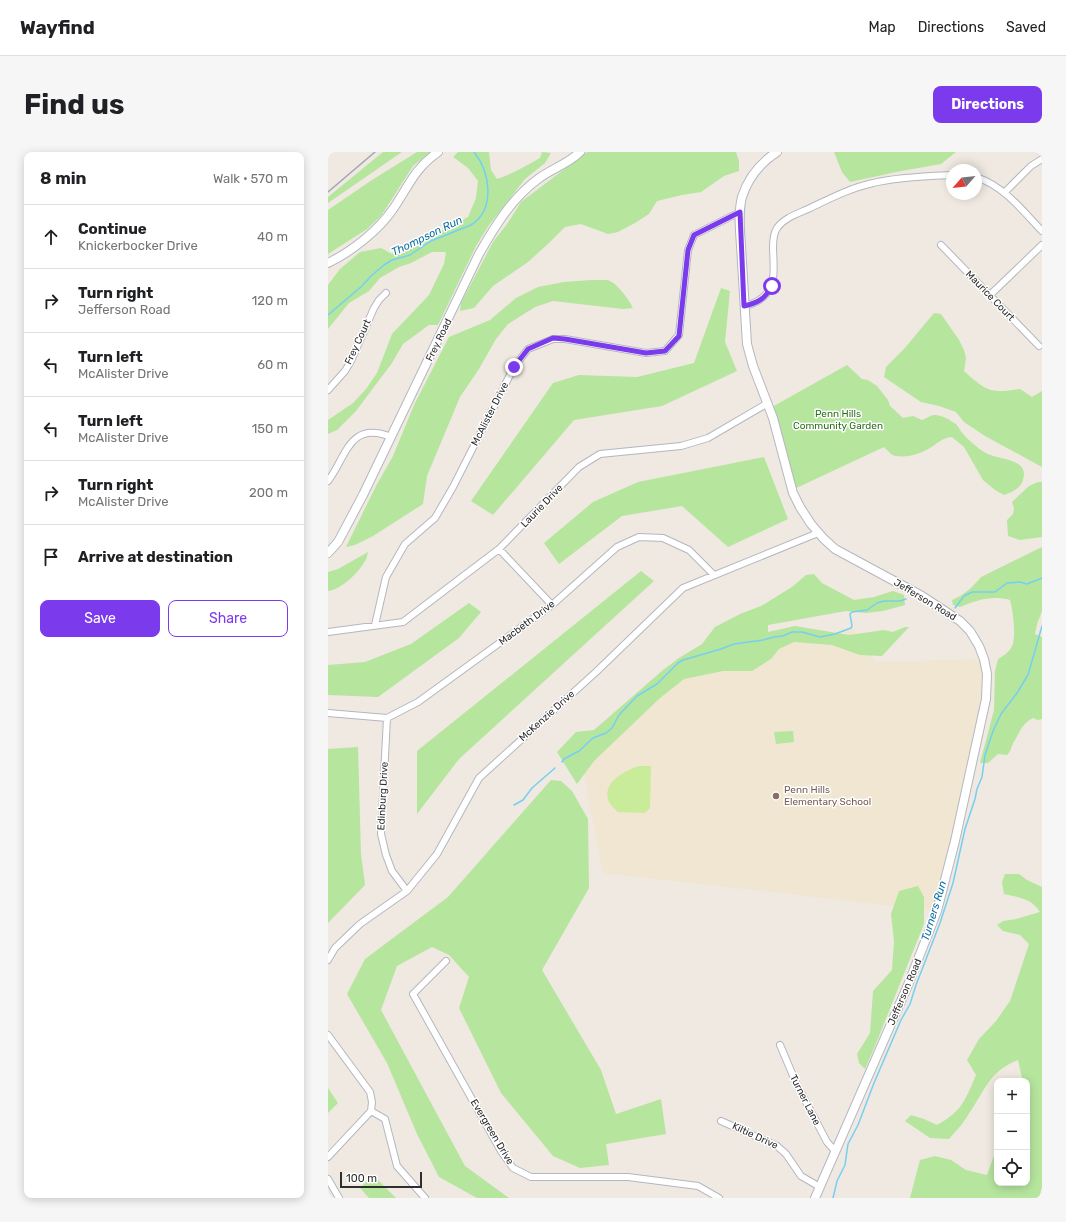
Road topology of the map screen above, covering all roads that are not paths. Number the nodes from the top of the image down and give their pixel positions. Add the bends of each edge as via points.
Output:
1 (438, 152) edge
2 (580, 152) edge
3 (777, 152) edge
4 (1042, 159) edge
5 (946, 176) edge
6 (982, 179) edge
7 (1005, 192) junction
8 (740, 212) junction
9 (1042, 231) edge
10 (940, 245) dead end
11 (1042, 245) edge
12 (328, 263) edge
13 (386, 293) dead end
14 (990, 295) junction
15 (744, 306) junction
16 (1039, 346) dead end
17 (328, 390) edge
18 (768, 403) junction
19 (391, 436) junction
20 (328, 481) edge
21 (818, 533) junction
22 (500, 549) junction
23 (328, 553) edge
24 (714, 575) junction
25 (552, 605) junction
26 (376, 625) junction
27 (328, 632) edge
28 (328, 713) edge
29 (387, 718) junction
30 (407, 891) junction
31 (328, 960) edge
32 (446, 961) dead end
33 (328, 1035) edge
34 (780, 1045) dead end
35 (371, 1111) junction
36 (721, 1121) dead end
37 (836, 1152) junction
38 (328, 1157) edge
39 (328, 1179) edge
40 (820, 1187) junction
41 (339, 1198) edge
42 (425, 1198) edge
43 (719, 1198) edge
44 (815, 1198) edge

1 - 12 street via 418,169 384,222 352,248
2 - 19 street, Frey Road via 526,189 493,230
3 - 8 street, Jefferson Road via 763,162 751,178 742,198
4 - 7 street via 1031,166
5 - 15 street via 872,183 839,194 786,220 774,234 774,275 770,290 760,301
6 - 7 street
7 - 9 street
8 - 15 street, Jefferson Road
8 - 26 street, McAlister Drive via 694,235 688,250 679,336 665,351 646,353 553,338 528,349 514,367 453,488 435,518 405,544 386,577
10 - 14 street, Maurice Court
11 - 14 street
13 - 17 street, Frey Court via 374,308 351,361
14 - 16 street, Maurice Court
15 - 18 street, Jefferson Road via 747,344
18 - 21 street, Jefferson Road via 793,493
18 - 22 street, Laurie Drive via 708,438 681,446 600,454 579,467
19 - 20 street via 377,432 364,434 358,438 347,448
19 - 23 street, Frey Road via 338,542
21 - 24 street, McKenzie Drive
21 - 37 street, Jefferson Road via 842,553 927,599 960,621 979,646 987,674 985,704 937,911
22 - 25 street
22 - 26 street, Laurie Drive via 403,622
24 - 25 street, Macbeth Drive via 689,550 663,538 639,537 617,547
24 - 30 street, McKenzie Drive via 683,588 596,672 479,778 437,854
25 - 29 street, Macbeth Drive via 418,702
26 - 27 street, Laurie Drive
28 - 29 street
29 - 30 street, Edinburg Drive via 381,834 392,871
30 - 31 street, McKenzie Drive via 360,924 335,948
32 - 43 street, Evergreen Drive via 413,994 513,1168 531,1177 628,1177 698,1186
33 - 35 street via 370,1092
34 - 37 street, Turner Lane via 797,1085 827,1142
35 - 38 street
35 - 42 street via 385,1119 397,1166
36 - 40 street, Kiltie Drive via 777,1146 786,1154 801,1176
37 - 40 street, Jefferson Road
39 - 41 street
40 - 44 street, Jefferson Road

